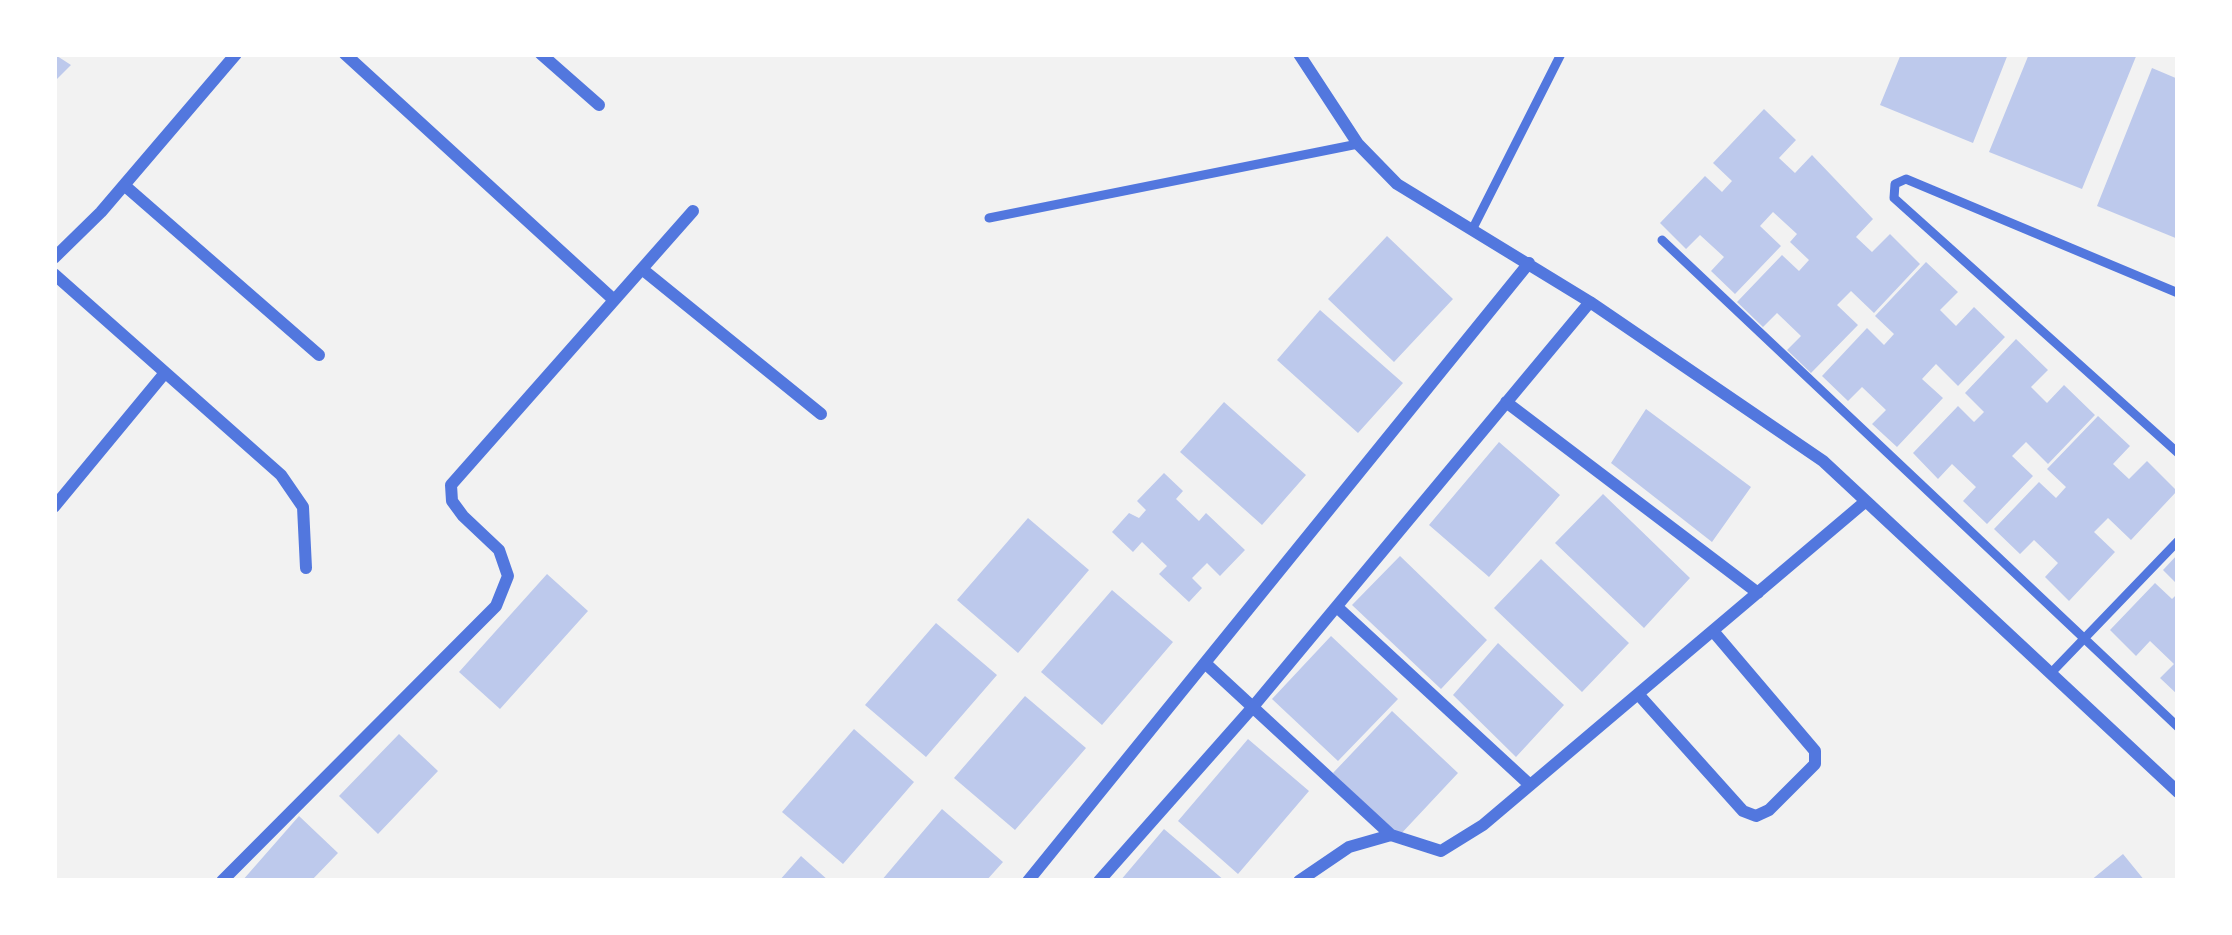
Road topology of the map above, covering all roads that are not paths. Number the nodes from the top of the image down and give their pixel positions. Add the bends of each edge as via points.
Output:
1 (236, 54) edge
2 (345, 54) edge
3 (541, 54) edge
4 (1299, 54) edge
5 (1561, 54) edge
6 (599, 105) dead end
7 (1358, 144) junction
8 (124, 185) junction
9 (693, 212) dead end
10 (989, 218) dead end
11 (1473, 228) junction
12 (1661, 240) dead end
13 (54, 258) edge
14 (1529, 263) junction
15 (642, 268) junction
16 (54, 274) edge
17 (2178, 293) edge
18 (614, 300) junction
19 (1590, 302) junction
20 (319, 355) dead end
21 (164, 374) junction
22 (1506, 402) junction
23 (821, 414) dead end
24 (2178, 453) edge
25 (1866, 501) junction
26 (54, 507) edge
27 (2178, 541) edge
28 (306, 568) dead end
29 (1758, 593) junction
30 (1336, 607) junction
31 (1713, 631) junction
32 (2086, 638) junction
33 (1205, 663) junction
34 (2051, 673) junction
35 (1638, 694) junction
36 (1252, 708) junction
37 (2178, 727) edge
38 (1530, 785) junction
39 (2178, 792) edge
40 (1390, 835) junction
41 (222, 881) edge
42 (1028, 881) edge
43 (1099, 881) edge
44 (1300, 881) edge

1 - 8 street
2 - 18 street
3 - 6 street
4 - 7 street
5 - 11 lane
7 - 10 lane
7 - 11 street via 1396,184
8 - 13 street
8 - 20 street
9 - 15 street
11 - 14 street
12 - 32 lane
14 - 19 street
14 - 33 street
15 - 18 street
15 - 23 street
16 - 21 street
17 - 24 lane via 1906,179 1895,184 1894,198
18 - 41 street via 451,484 452,501 499,550 508,576 496,606
19 - 22 street
19 - 25 street via 1823,460
21 - 26 street
21 - 28 street via 281,475 304,507
22 - 29 street
22 - 30 street
25 - 29 street
25 - 34 street
27 - 32 lane
29 - 31 street
30 - 36 street
30 - 38 street
31 - 35 street
31 - 35 street via 1815,751 1815,764 1769,810 1756,817 1743,811
32 - 34 lane
32 - 37 lane
33 - 36 street
33 - 42 street
34 - 39 street
35 - 38 street
36 - 40 street
36 - 43 street
38 - 40 street via 1441,851
40 - 44 street via 1349,847

